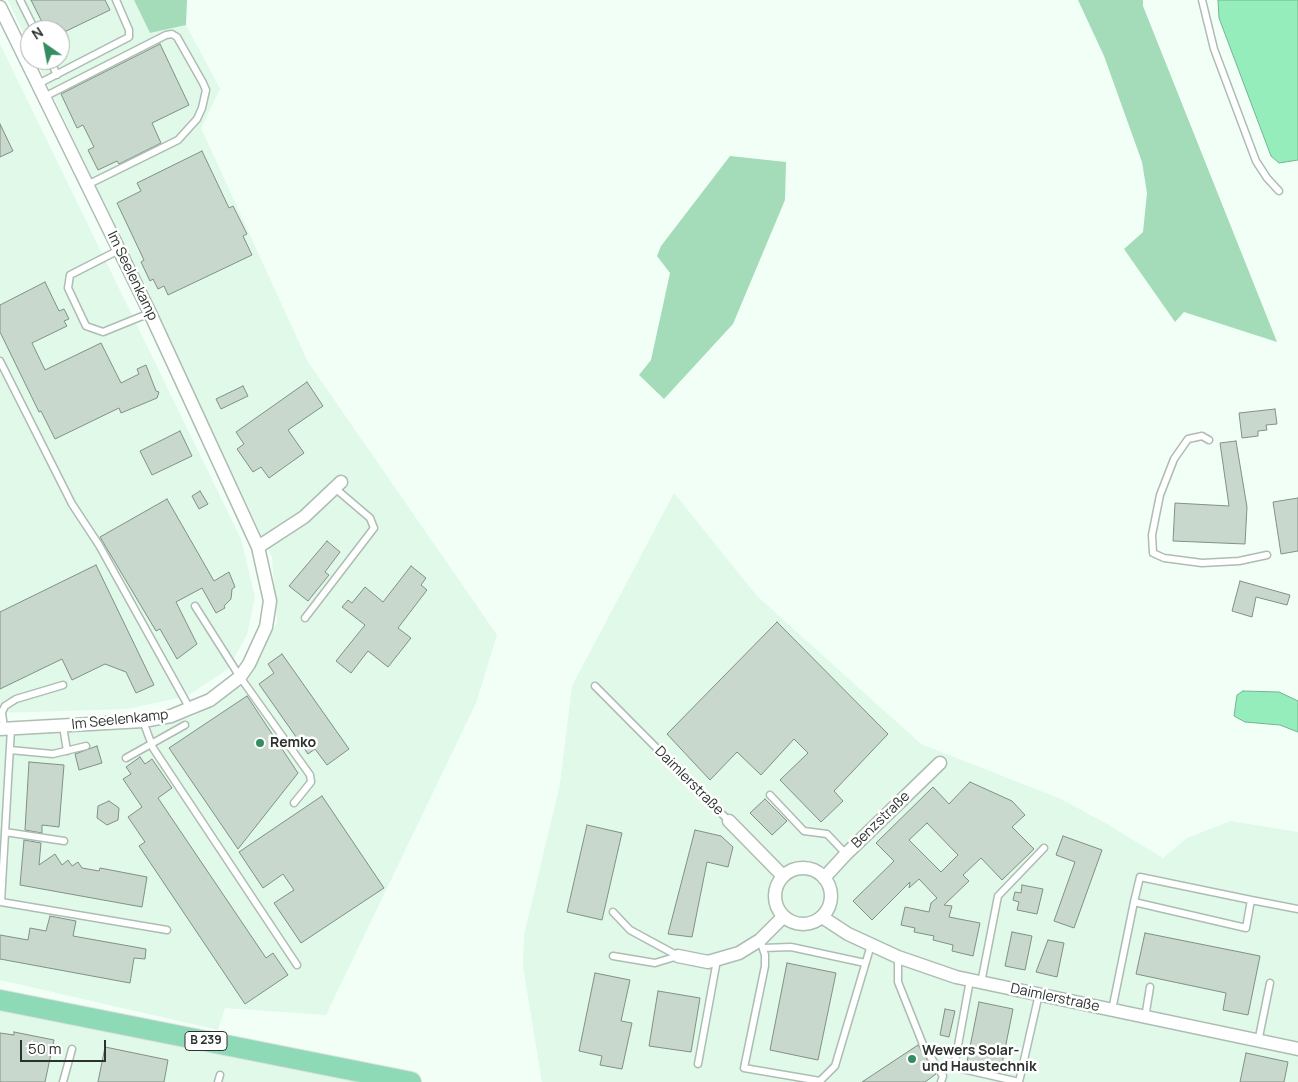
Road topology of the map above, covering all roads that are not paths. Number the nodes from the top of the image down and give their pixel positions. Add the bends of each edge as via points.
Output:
1 (20, 0) edge
2 (116, 0) edge
3 (1202, 0) edge
4 (0, 7) edge
5 (30, 20) edge
6 (55, 70) edge
7 (57, 74) junction
8 (38, 84) junction
9 (44, 96) junction
10 (87, 185) junction
11 (1280, 191) dead end
12 (119, 250) junction
13 (150, 313) junction
14 (0, 361) edge
15 (1209, 440) dead end
16 (339, 486) joint
17 (258, 547) junction
18 (1266, 555) dead end
19 (195, 606) dead end
20 (304, 618) dead end
21 (240, 677) junction
22 (63, 685) dead end
23 (595, 686) dead end
24 (2, 708) edge
25 (190, 710) junction
26 (143, 720) junction
27 (185, 725) dead end
28 (63, 726) junction
29 (5, 729) edge
30 (151, 744) junction
31 (86, 746) dead end
32 (10, 750) junction
33 (67, 751) junction
34 (126, 758) dead end
35 (940, 763) dead end
36 (770, 796) dead end
37 (294, 803) dead end
38 (729, 821) joint
39 (5, 832) junction
40 (64, 841) dead end
41 (1044, 848) dead end
42 (846, 854) junction
43 (783, 876) junction
44 (824, 878) junction
45 (1251, 900) junction
46 (1134, 902) junction
47 (1298, 909) edge
48 (613, 912) dead end
49 (783, 917) junction
50 (822, 917) junction
51 (167, 930) dead end
52 (761, 944) junction
53 (871, 945) junction
54 (613, 956) dead end
55 (678, 956) junction
56 (898, 958) junction
57 (717, 960) junction
58 (865, 963) junction
59 (297, 965) dead end
60 (975, 981) junction
61 (1270, 983) dead end
62 (1150, 987) dead end
63 (1039, 994) junction
64 (0, 1000) edge
65 (1112, 1010) junction
66 (1146, 1018) junction
67 (1258, 1042) junction
68 (72, 1049) dead end
69 (1298, 1049) edge
70 (698, 1064) dead end
71 (220, 1075) dead end
72 (63, 1082) edge
73 (218, 1082) edge
74 (411, 1082) edge
75 (941, 1082) edge

1 - 5 lane
2 - 7 lane via 129,37
3 - 11 lane via 1214,49 1256,161
4 - 8 street, Im Seelenkamp
6 - 7 lane
7 - 8 lane
8 - 9 street, Im Seelenkamp
9 - 10 street, Im Seelenkamp
9 - 10 lane via 166,35 177,37 203,83 206,90 202,108 178,140
10 - 12 street, Im Seelenkamp
12 - 13 street, Im Seelenkamp
12 - 13 lane via 70,275 68,288 82,318 86,326 103,332
13 - 17 street, Im Seelenkamp
14 - 25 lane via 72,504 99,545
15 - 18 lane via 1202,436 1188,439 1174,460 1160,495 1152,535 1153,553 1164,558 1202,562 1239,561
16 - 17 street via 304,517
16 - 20 lane via 370,518 374,528
17 - 21 street, Im Seelenkamp via 270,601 266,627
19 - 21 lane
21 - 25 street, Im Seelenkamp via 210,700
21 - 37 lane via 310,775 311,782
22 - 24 lane via 16,699
23 - 38 lane, Daimlerstraße
24 - 29 lane
25 - 26 street, Im Seelenkamp
26 - 28 street, Im Seelenkamp
26 - 30 lane
27 - 30 lane
28 - 29 street, Im Seelenkamp
28 - 33 lane
29 - 32 lane
30 - 34 lane
30 - 59 lane
31 - 33 lane
32 - 33 lane via 53,754
32 - 39 lane
35 - 42 street, Benzstraße
36 - 42 lane via 804,831 827,834
38 - 43 street, Daimlerstraße
39 - 40 lane
39 - 51 lane via 1,902
41 - 60 lane via 998,896
42 - 44 street, Benzstraße
43 - 44 street via 800,868 817,872
43 - 49 street via 778,883 775,901
44 - 50 street via 831,893
45 - 46 lane via 1140,877
45 - 46 lane via 1246,928
45 - 47 lane
46 - 65 lane
48 - 55 lane via 630,930
49 - 50 street via 798,924 807,924
49 - 52 street
50 - 53 street, Daimlerstraße
52 - 57 street
52 - 58 lane
52 - 58 lane via 765,966 744,1068 820,1081 834,1066
53 - 56 street, Daimlerstraße
53 - 58 lane
54 - 55 lane via 658,963
55 - 57 street via 708,962
56 - 60 street, Daimlerstraße
56 - 75 lane via 898,982 924,1047 943,1076
57 - 70 lane
60 - 63 street, Daimlerstraße
60 - 63 lane via 954,1067 1019,1082
61 - 67 lane
62 - 66 lane
63 - 65 street, Daimlerstraße
64 - 74 main road, B 239
65 - 66 street, Daimlerstraße
66 - 67 street, Daimlerstraße
67 - 69 street, Daimlerstraße
68 - 72 lane
71 - 73 lane

